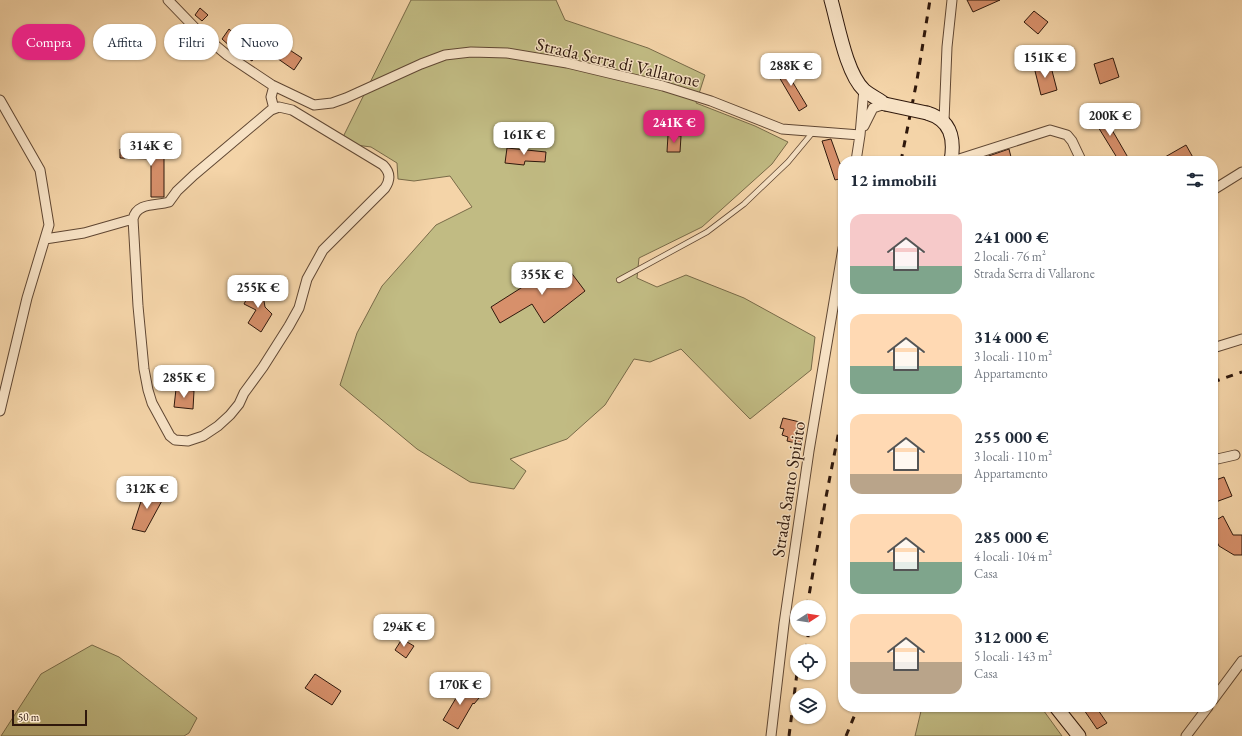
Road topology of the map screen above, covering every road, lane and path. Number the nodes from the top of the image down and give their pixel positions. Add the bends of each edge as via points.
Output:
1 (168, 0) edge
2 (831, 0) edge
3 (952, 0) edge
4 (274, 86) junction
5 (862, 86) junction
6 (0, 100) edge
7 (885, 104) junction
8 (274, 109) junction
9 (944, 121) junction
10 (813, 132) junction
11 (860, 135) junction
12 (857, 156) edge
13 (952, 156) edge
14 (968, 156) edge
15 (1079, 156) edge
16 (1242, 172) edge
17 (1218, 187) edge
18 (133, 219) junction
19 (45, 239) junction
20 (838, 278) edge
21 (619, 280) dead end
22 (1242, 339) edge
23 (1218, 346) edge
24 (0, 411) edge
25 (1235, 455) dead end
26 (1218, 459) edge
27 (1242, 661) edge
28 (1218, 693) edge
29 (1060, 712) edge
30 (1204, 712) edge
31 (771, 736) edge
32 (1079, 736) edge
33 (1186, 736) edge

1 - 4 street, Strada Serra di Vallarone via 197,30 227,55
2 - 5 street via 847,58 855,78
3 - 9 street
4 - 8 street via 270,97
4 - 10 street, Strada Serra di Vallarone via 314,105 326,104 346,98 445,55 471,52 507,53 638,79 711,101 782,129
5 - 7 street
5 - 11 street
6 - 19 street via 40,170 49,225
7 - 9 street, bridge via 927,113
7 - 11 street via 873,108
8 - 18 street via 194,175 169,202 140,208
8 - 18 street via 281,106 292,110 377,161 386,168 389,179 376,198 323,250 307,279 299,308 239,404 218,426 196,440 181,442 170,436 152,403 148,390 138,306
9 - 13 street via 951,135
10 - 11 street, Strada Serra di Vallarone
10 - 21 lane via 788,162 744,204 707,232
11 - 12 street
14 - 15 street via 1050,130 1067,135
16 - 17 street
18 - 19 street via 84,233
19 - 24 street via 27,298
20 - 31 street, Strada Santo Spirito via 809,451
22 - 23 street
25 - 26 street
27 - 28 street
29 - 32 street
30 - 33 street

